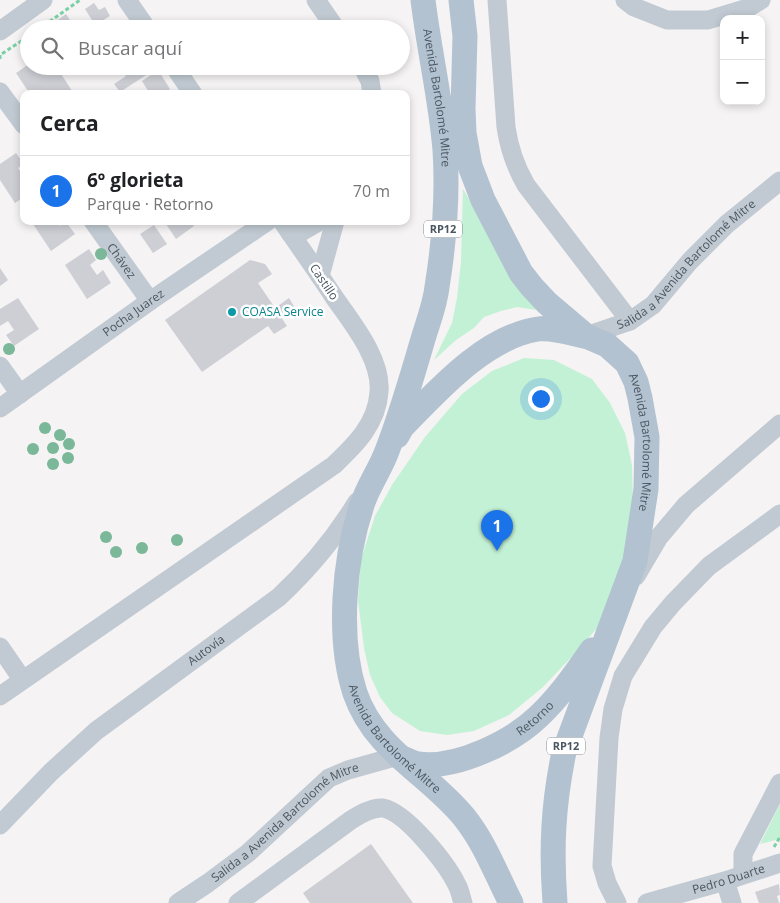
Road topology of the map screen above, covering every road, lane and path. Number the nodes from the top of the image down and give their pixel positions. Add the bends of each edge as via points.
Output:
1 (43, 0) edge
2 (80, 0) edge
3 (127, 0) edge
4 (316, 0) edge
5 (423, 0) edge
6 (497, 0) edge
7 (625, 0) edge
8 (761, 0) edge
9 (459, 7) edge
10 (52, 20) edge
11 (141, 20) edge
12 (330, 20) edge
13 (0, 31) edge
14 (20, 42) edge
15 (0, 60) edge
16 (180, 75) edge
17 (367, 75) edge
18 (190, 90) edge
19 (371, 90) edge
20 (0, 92) edge
21 (20, 120) edge
22 (780, 181) edge
23 (95, 225) edge
24 (262, 225) edge
25 (313, 225) edge
26 (334, 225) edge
27 (286, 227) edge
28 (320, 276) junction
29 (150, 301) junction
30 (630, 321) junction
31 (586, 336) junction
32 (0, 366) edge
33 (20, 394) junction
34 (0, 408) edge
35 (780, 424) edge
36 (387, 452) junction
37 (780, 514) edge
38 (622, 598) junction
39 (0, 647) edge
40 (22, 680) junction
41 (0, 696) edge
42 (398, 756) junction
43 (51, 772) junction
44 (780, 783) edge
45 (0, 805) edge
46 (0, 825) edge
47 (780, 863) edge
48 (743, 874) junction
49 (725, 881) junction
50 (178, 903) edge
51 (238, 903) edge
52 (463, 903) edge
53 (511, 903) edge
54 (555, 903) edge
55 (618, 903) edge
56 (648, 903) edge
57 (732, 903) edge

1 - 13 street
2 - 10 path
3 - 11 street
4 - 12 street
5 - 36 main road, Avenida Bartolomé Mitre / RP12 via 445,150 445,209 437,290
6 - 30 street via 508,146 515,166
7 - 8 street via 667,20 708,20 748,8
9 - 31 main road, Avenida Bartolomé Mitre / RP12 via 465,36 464,133 470,166 482,200 521,273 547,303
14 - 15 path via 0,55
16 - 18 street
17 - 19 street
20 - 21 street
22 - 30 street, Salida a Avenida Bartolomé Mitre via 727,224 653,305
23 - 29 street, Chávez
24 - 29 street, Pocha Juarez
25 - 27 street via 301,232
26 - 28 street
27 - 28 street, Castillo
28 - 40 street, Castillo via 366,344 376,368 379,392 374,416 366,432 334,465
29 - 33 street, Pocha Juarez
30 - 31 street, Salida a Avenida Bartolomé Mitre
31 - 36 main road, RP12 via 538,329 509,337 486,349 446,382 402,427
31 - 38 main road, Avenida Bartolomé Mitre / RP12 via 607,345 627,364 638,390 646,428 646,489 634,561
32 - 33 street
33 - 34 street, Pocha Juarez
35 - 38 street via 686,505 659,537
36 - 42 main road, Avenida Bartolomé Mitre / RP12 via 362,503 356,527 346,584 345,639 348,666 357,697 380,739
36 - 43 street, Autovía via 335,537 298,579 265,608 96,731
37 - 55 street via 709,566 673,603 653,627 623,676 609,738 602,866 606,883
38 - 42 main road, Retorno / RP12 via 599,641 569,683 539,716 508,738 460,761 417,764
38 - 54 main road, Avenida Bartolomé Mitre / RP12 via 562,760 552,836
39 - 40 street
40 - 41 street, Castillo
42 - 50 street, Salida a Avenida Bartolomé Mitre via 330,778 248,853
42 - 53 main road, Avenida Bartolomé Mitre / RP12 via 464,817 483,844
43 - 45 street
43 - 46 street, Autovía
44 - 48 street via 743,854
47 - 48 street, Pedro Duarte
48 - 49 street, Pedro Duarte
49 - 56 street, Pedro Duarte
49 - 57 street
51 - 52 street via 351,820 364,812 382,808 396,813 424,837 457,884

